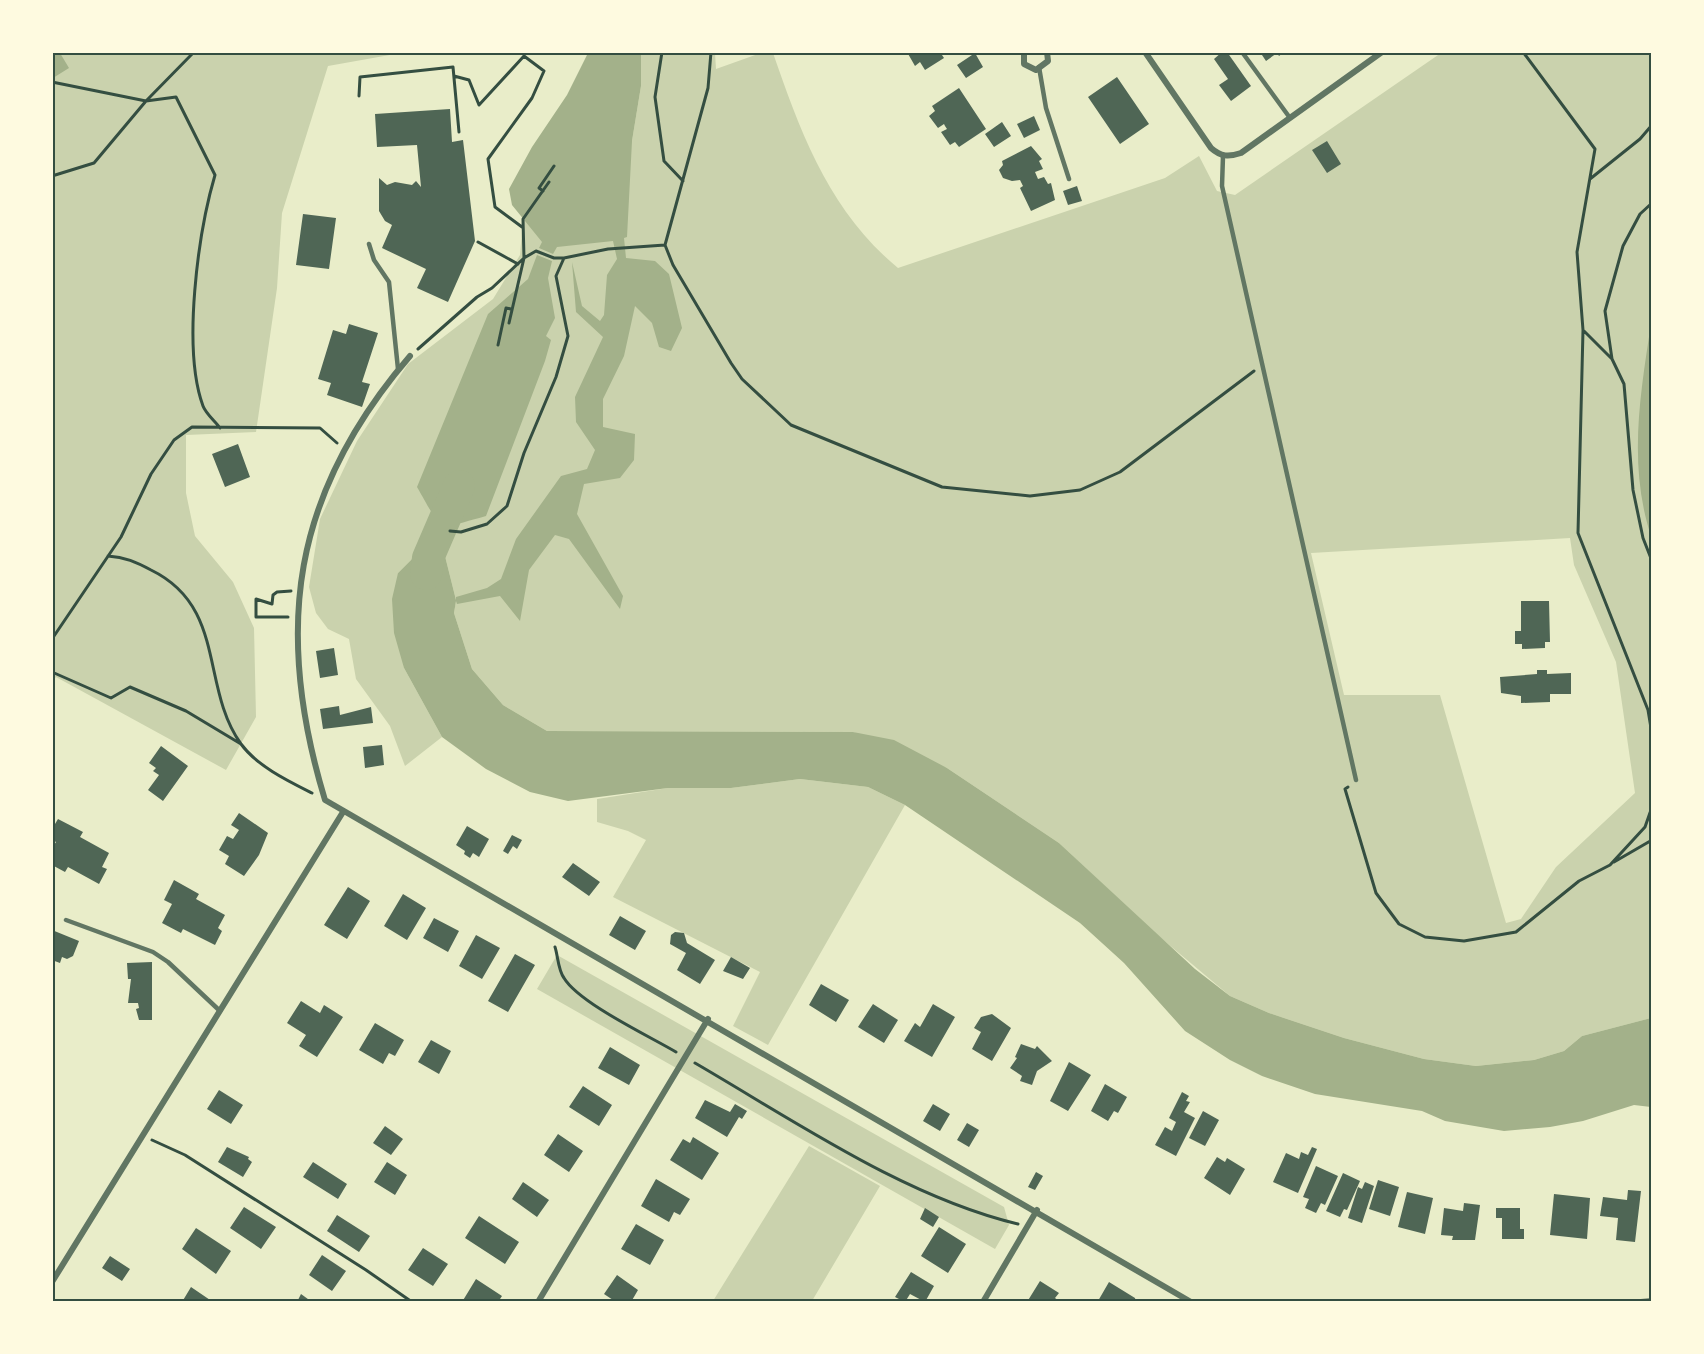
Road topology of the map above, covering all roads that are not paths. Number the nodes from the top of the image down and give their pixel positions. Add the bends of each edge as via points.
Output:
1 (1023, 52) edge
2 (1047, 52) edge
3 (1145, 52) edge
4 (1242, 52) edge
5 (1382, 52) edge
6 (1039, 67) junction
7 (1290, 118) junction
8 (1223, 156) junction
9 (1069, 179) dead end
10 (369, 244) dead end
11 (410, 356) road end
12 (398, 369) junction
13 (1356, 780) road end
14 (343, 812) junction
15 (66, 920) dead end
16 (220, 1011) junction
17 (708, 1019) junction
18 (1037, 1210) junction
19 (52, 1282) edge
20 (1652, 1301) edge
21 (538, 1302) edge
22 (983, 1302) edge
23 (1191, 1302) edge
24 (1641, 1302) edge

1 - 6 street via 1024,64 1036,70
2 - 6 street via 1048,61
3 - 8 street via 1211,148
4 - 7 lane
5 - 7 street
6 - 9 lane via 1046,108
7 - 8 street via 1241,153
8 - 13 lane via 1222,186
10 - 12 lane via 374,260 389,282
11 - 12 street
12 - 14 street via 344,449 320,499 298,591 308,729 325,800
14 - 16 street
14 - 17 street
15 - 16 lane via 153,952
16 - 19 street
17 - 18 street
17 - 21 street
18 - 22 street
18 - 23 street
20 - 24 street

